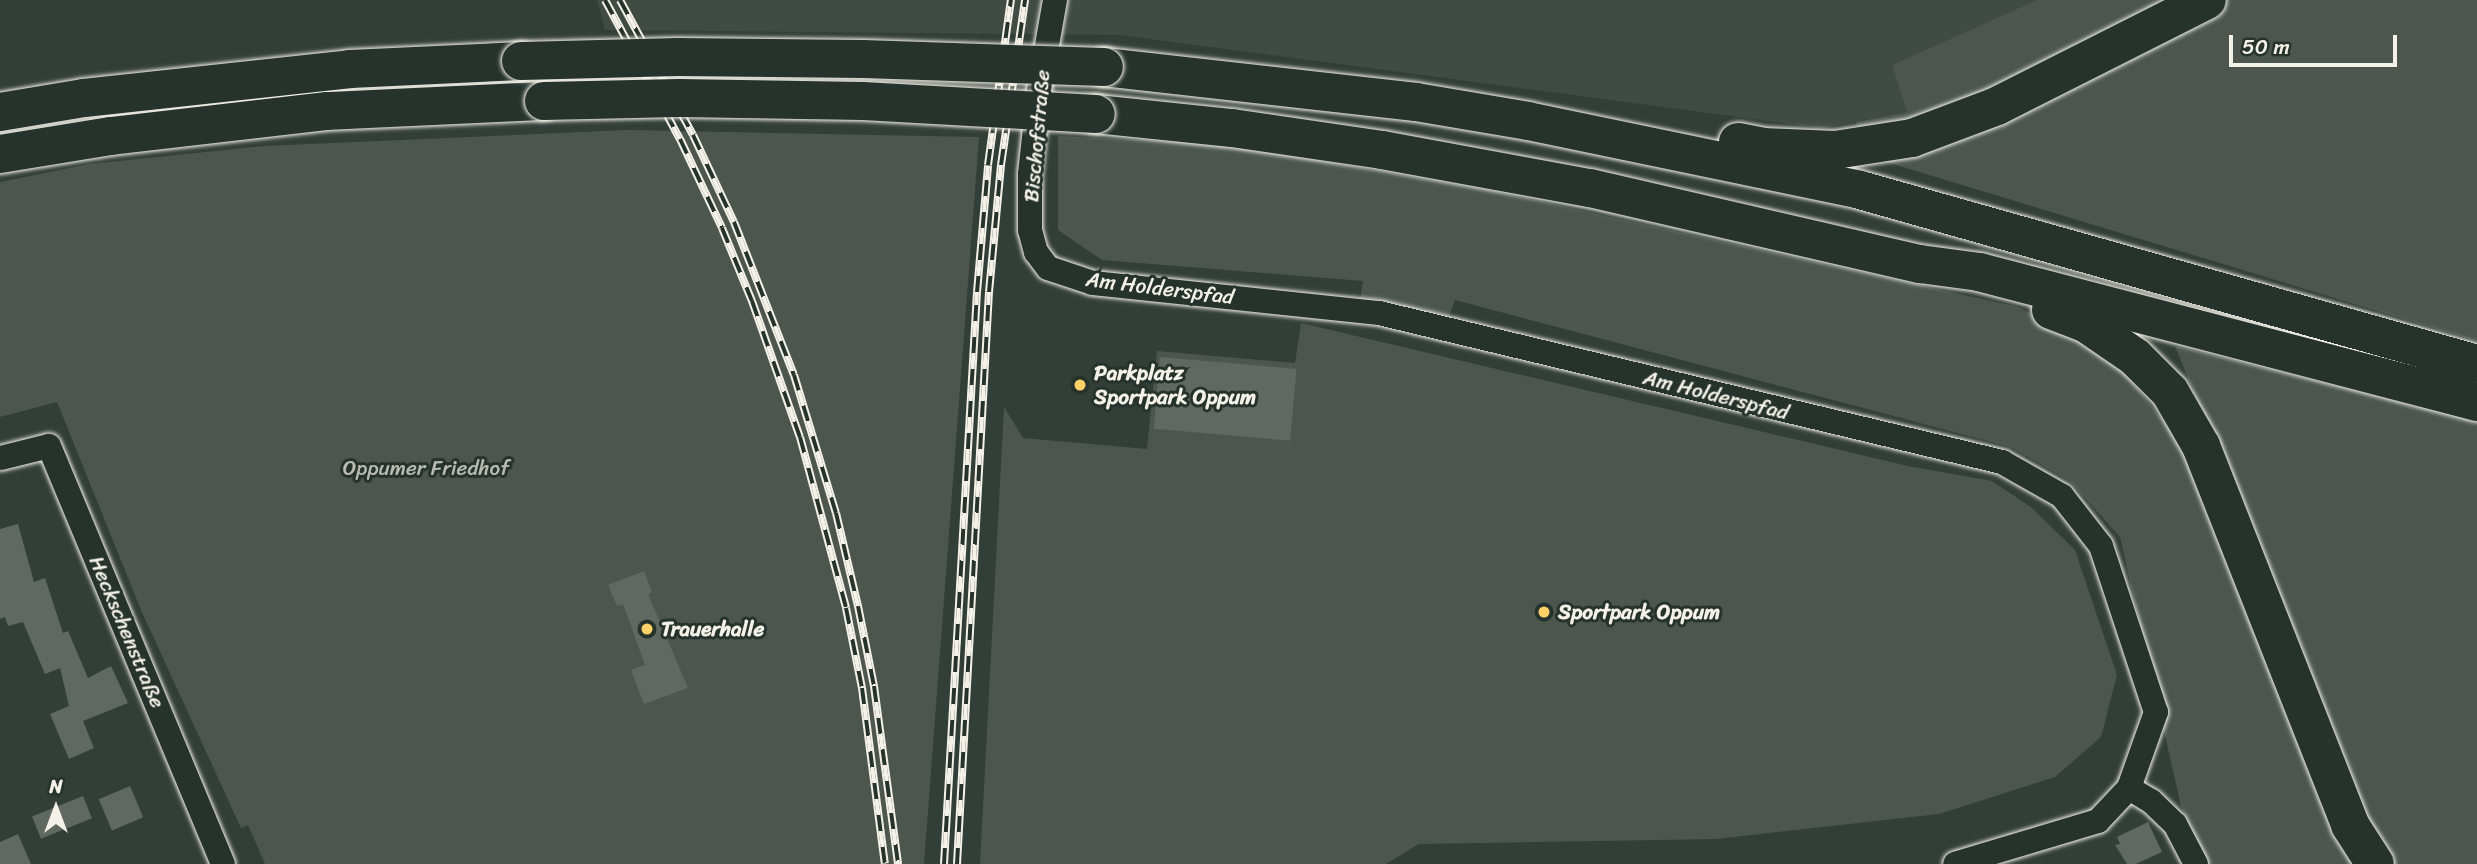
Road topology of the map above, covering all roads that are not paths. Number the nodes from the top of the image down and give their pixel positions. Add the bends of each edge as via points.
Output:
1 (1055, 0) edge
2 (2207, 0) edge
3 (0, 112) edge
4 (1528, 121) junction
5 (0, 154) edge
6 (1920, 264) junction
7 (1048, 268) joint
8 (2477, 364) edge
9 (2477, 402) edge
10 (1, 458) edge
11 (2129, 788) junction
12 (223, 864) edge
13 (1955, 864) edge
14 (2196, 864) edge
15 (2375, 864) edge

1 - 7 street, Bischofstraße via 1030,174 1030,230 1036,252
2 - 4 highway via 1997,106 1912,138 1835,150 1799,149 1763,147 1571,112
3 - 4 highway, bridge via 84,98 337,70 678,57 1104,67 1375,97
4 - 8 highway via 1860,190
5 - 6 highway, bridge via 328,111 544,101 863,101 1096,114 1408,154 1590,188
6 - 9 highway via 1979,272
6 - 15 highway via 2087,324 2135,357 2170,393 2201,446 2350,825
7 - 11 street, Am Holderspfad via 1093,283 1379,313 2002,462 2062,496 2101,546 2156,712
10 - 12 street, Heckschenstraße via 49,446
11 - 13 street, Am Holderspfad via 2098,821
11 - 14 street via 2175,824

